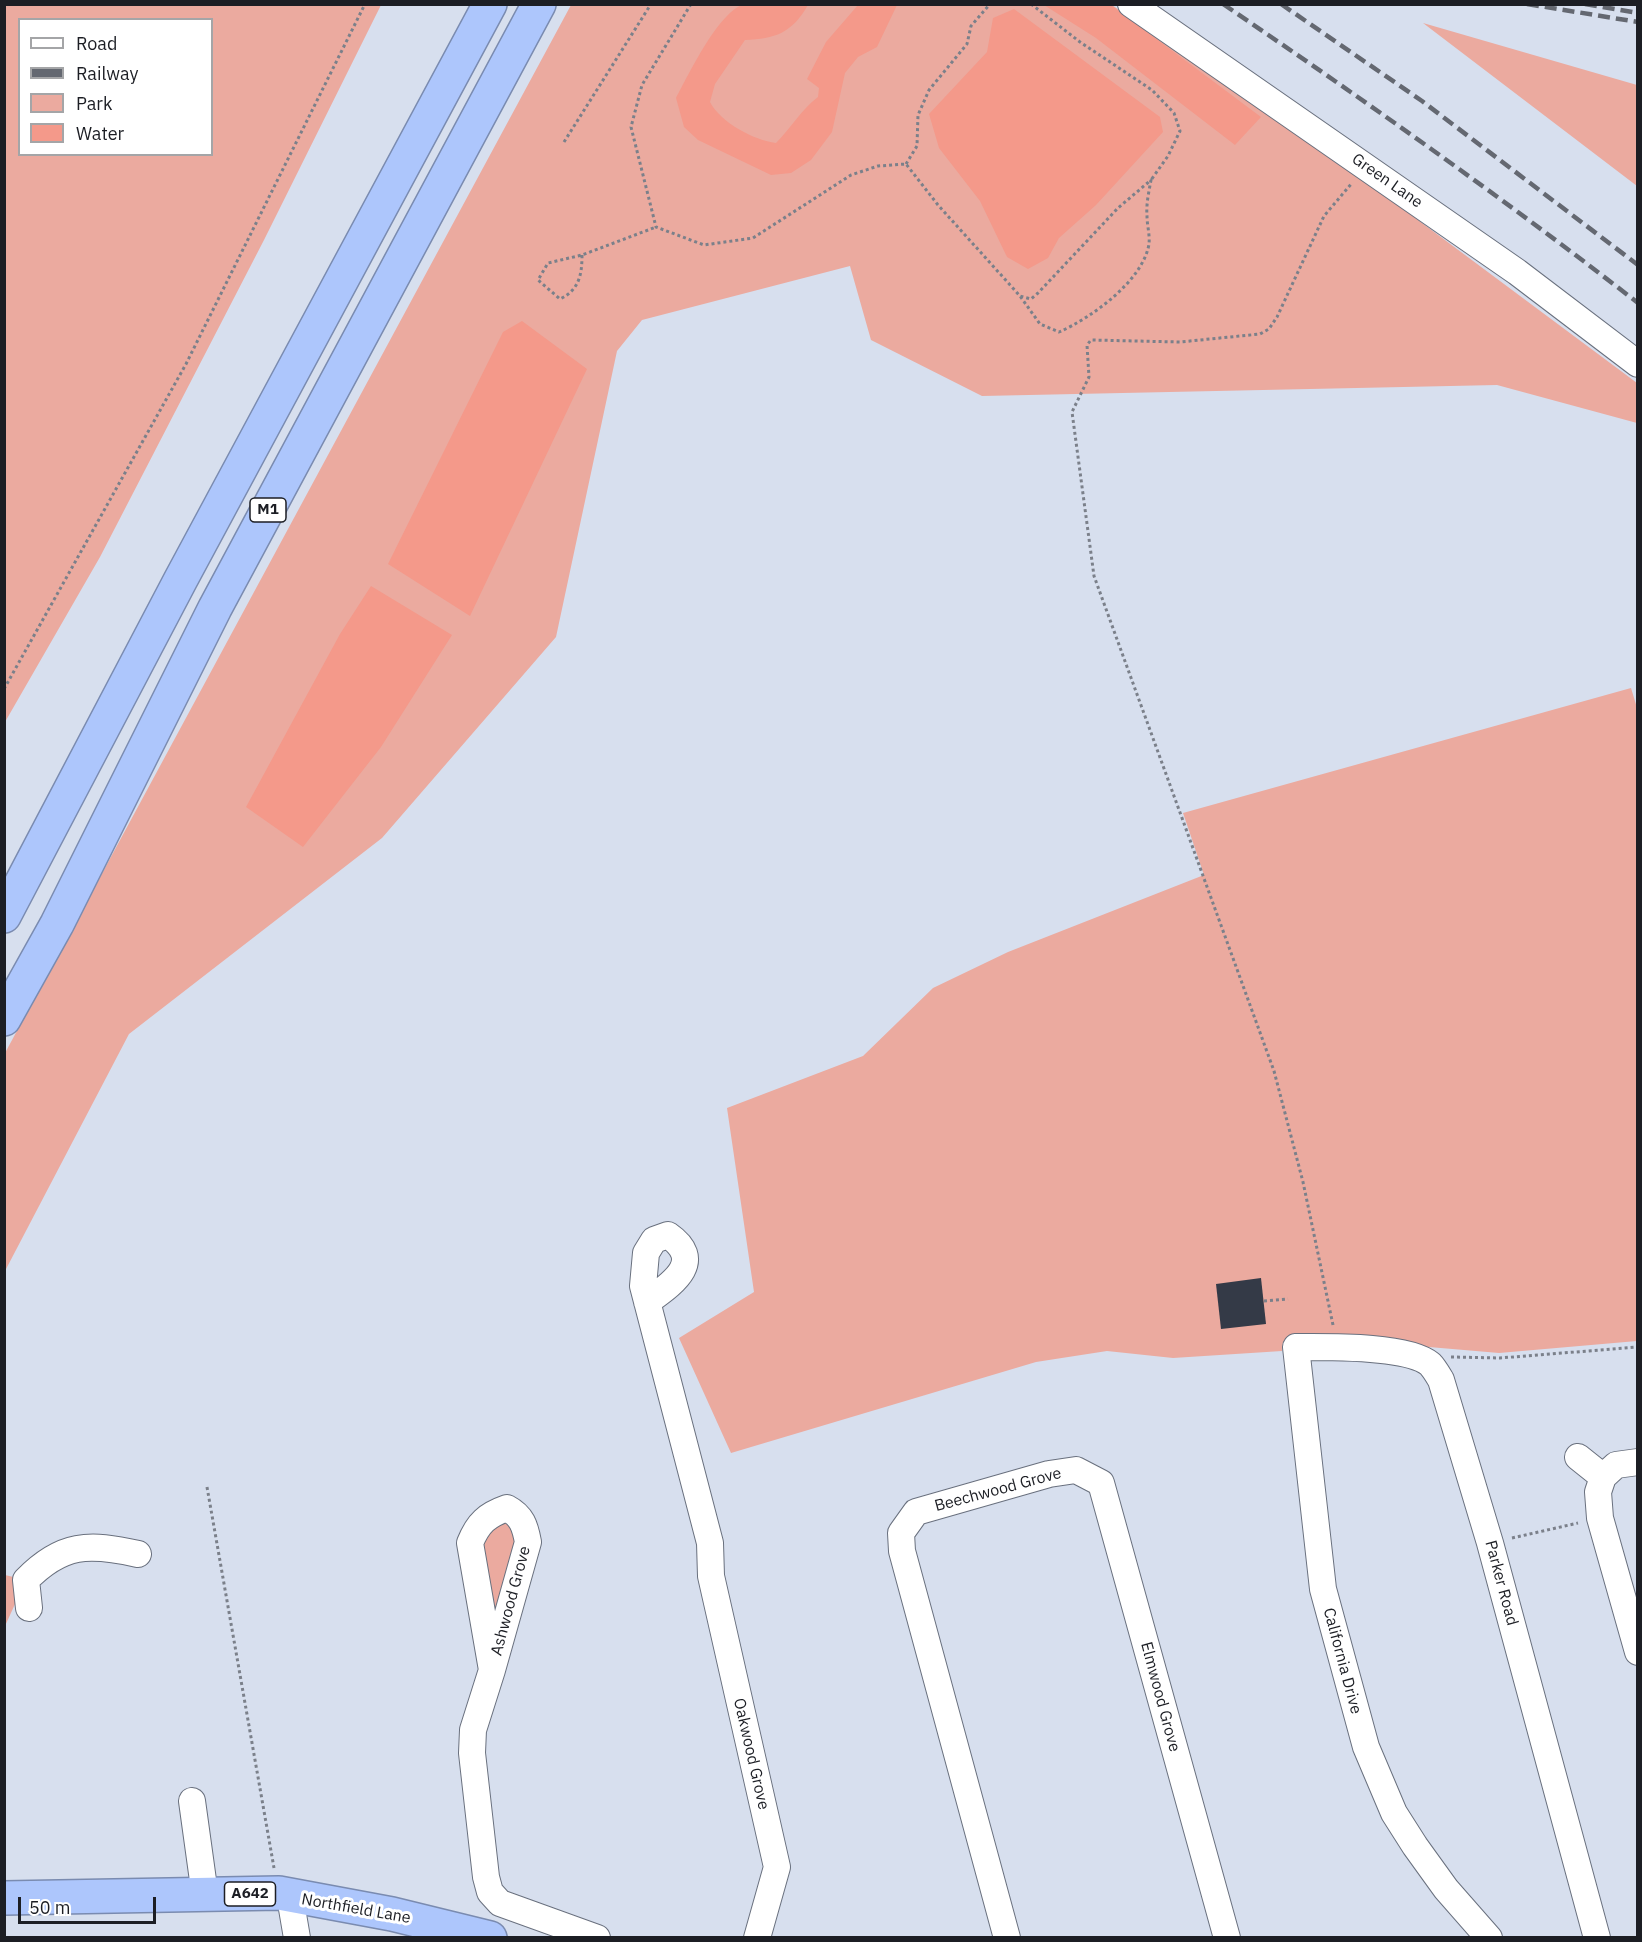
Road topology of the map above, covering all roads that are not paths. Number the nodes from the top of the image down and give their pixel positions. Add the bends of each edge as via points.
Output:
1 (490, 4) edge
2 (539, 4) edge
3 (1131, 4) edge
4 (1638, 364) edge
5 (4, 916) edge
6 (4, 1019) edge
7 (647, 1302) dead end
8 (1429, 1364) joint
9 (1578, 1457) dead end
10 (1638, 1462) edge
11 (1076, 1470) joint
12 (1604, 1477) junction
13 (138, 1554) dead end
14 (15, 1578) edge
15 (29, 1608) dead end
16 (1638, 1652) edge
17 (492, 1670) junction
18 (192, 1801) dead end
19 (205, 1895) junction
20 (284, 1895) junction
21 (4, 1898) edge
22 (297, 1938) edge
23 (490, 1938) edge
24 (597, 1938) edge
25 (758, 1938) edge
26 (1007, 1938) edge
27 (1227, 1938) edge
28 (1489, 1938) edge
29 (1597, 1938) edge

1 - 5 highway, M1
2 - 6 highway, M1 via 215,608 57,924
3 - 4 street, Green Lane via 1518,272
7 - 25 street, Oakwood Grove via 710,1543 710,1569 777,1867
8 - 28 street, California Drive via 1398,1352 1296,1347 1323,1589 1366,1747 1394,1813 1415,1846
8 - 29 street, Parker Road via 1441,1380 1490,1543
9 - 12 street
10 - 12 street via 1616,1465
11 - 26 street, Beechwood Grove via 916,1512 901,1533 902,1551
11 - 27 street, Elmwood Grove via 1101,1483
12 - 16 street via 1598,1492 1600,1518
13 - 14 street via 102,1546 70,1549
14 - 15 street
17 - 17 street, Ashwood Grove via 470,1543 477,1525 491,1513 507,1508 518,1514 528,1542
17 - 24 street, Ashwood Grove via 473,1730 472,1753 490,1892 500,1903
18 - 19 street
19 - 20 highway, Northfield Lane / A642
19 - 21 highway, Northfield Lane / A642
20 - 22 street
20 - 23 highway, Northfield Lane / A642 via 392,1914

